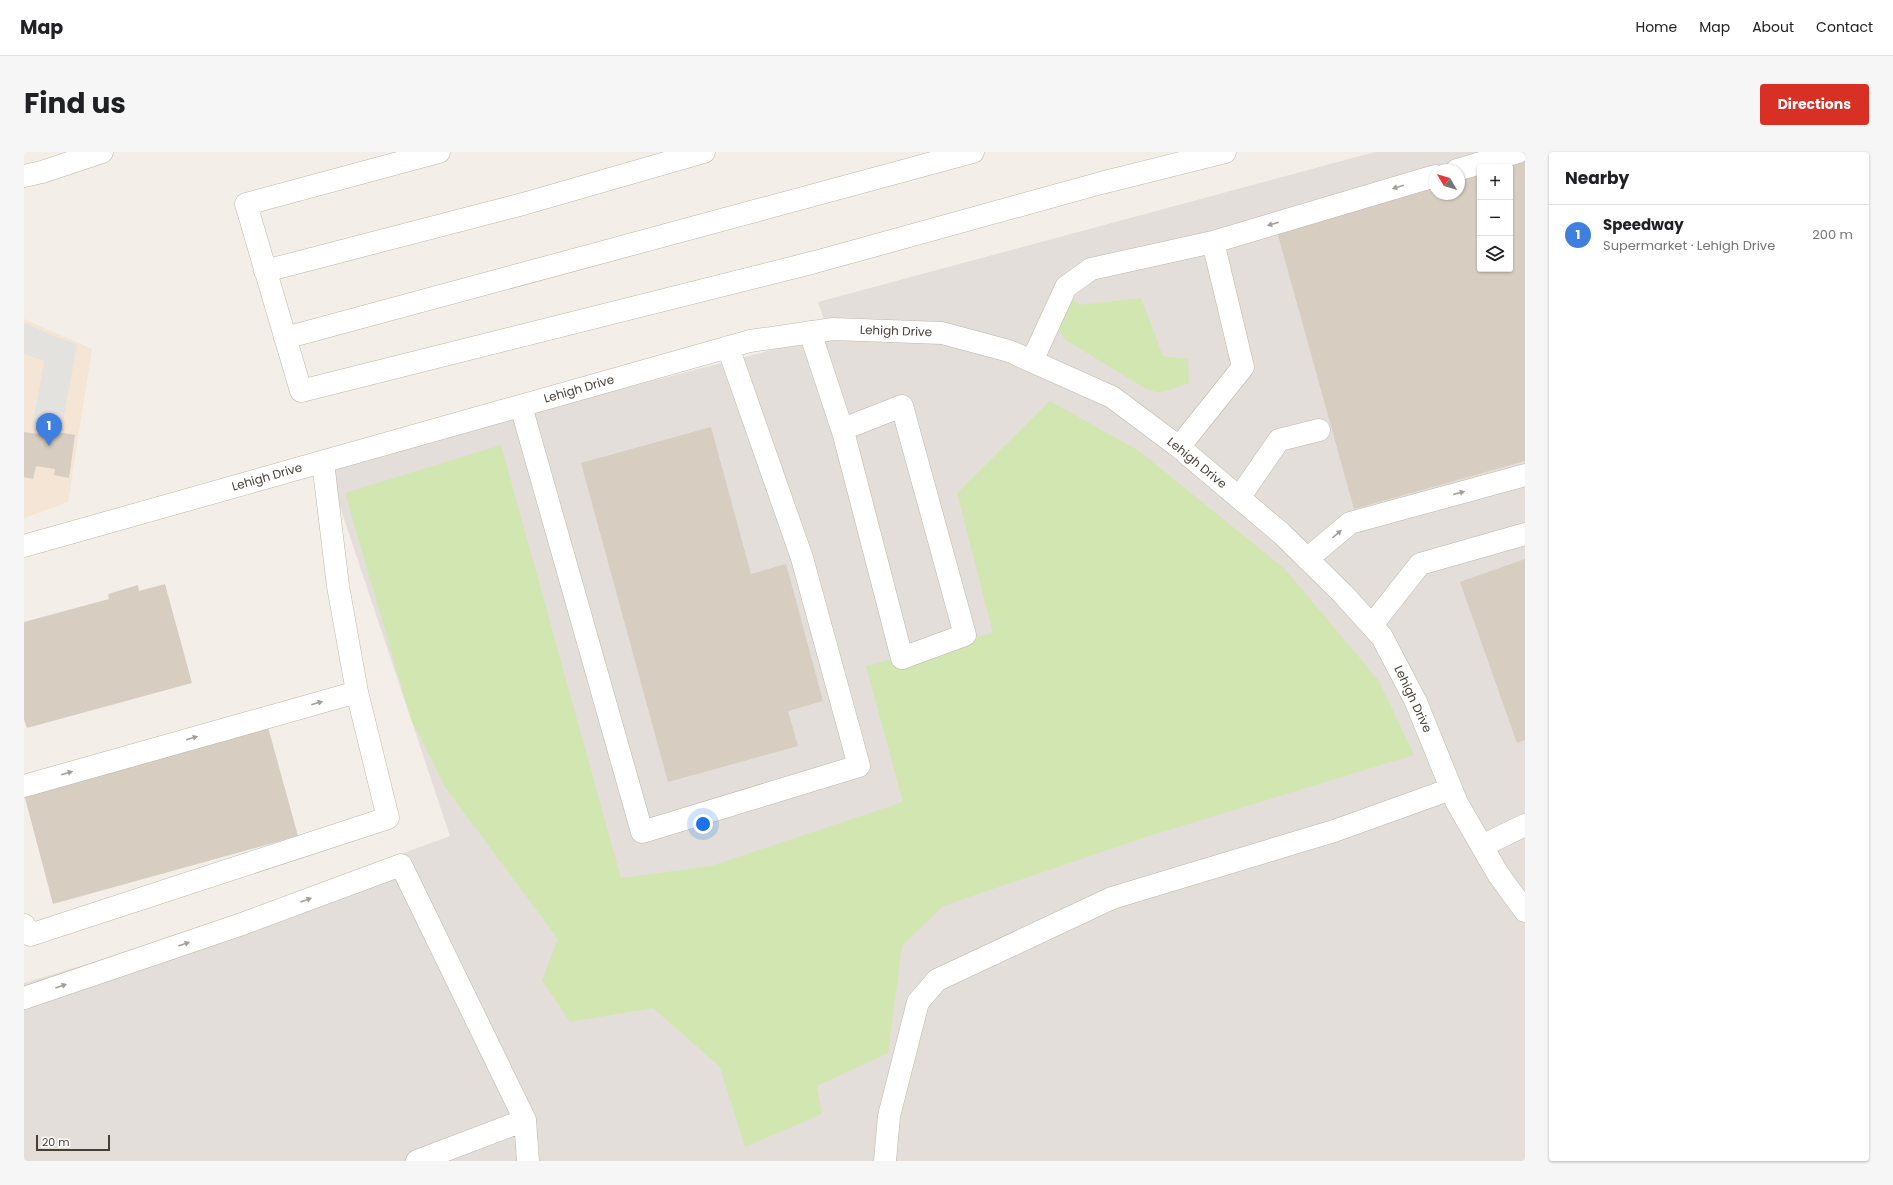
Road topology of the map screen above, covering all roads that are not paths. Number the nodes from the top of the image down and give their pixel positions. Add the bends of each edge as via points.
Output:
1 (102, 152) edge
2 (439, 152) edge
3 (704, 152) edge
4 (973, 152) edge
5 (1225, 152) edge
6 (1518, 152) edge
7 (1187, 157) edge
8 (1465, 168) edge
9 (24, 176) edge
10 (1429, 178) edge
11 (1212, 242) junction
12 (266, 272) junction
13 (810, 332) junction
14 (286, 338) junction
15 (728, 347) junction
16 (1032, 361) junction
17 (521, 406) junction
18 (843, 429) junction
19 (1319, 430) dead end
20 (1179, 446) junction
21 (323, 462) junction
22 (1525, 475) edge
23 (1239, 498) junction
24 (1525, 534) edge
25 (24, 546) edge
26 (1307, 559) junction
27 (1372, 625) junction
28 (357, 692) junction
29 (26, 785) edge
30 (1451, 789) junction
31 (1525, 825) edge
32 (1482, 846) junction
33 (1525, 911) edge
34 (24, 925) edge
35 (24, 998) edge
36 (525, 1120) junction
37 (417, 1161) edge
38 (528, 1161) edge
39 (885, 1161) edge

1 - 9 street
2 - 12 street via 246,204
3 - 12 street via 523,204
4 - 14 street
5 - 7 street
6 - 8 street
7 - 14 street via 815,262 301,391
10 -> 11 street
11 - 16 street via 1091,269 1066,287
11 - 20 street via 1243,367
12 - 14 street
13 - 15 street, Lehigh Drive
13 - 16 street, Lehigh Drive via 833,329 942,333 1009,351
13 - 18 street
15 - 17 street, Lehigh Drive
15 - 17 street via 802,558 859,766 642,832
16 - 20 street, Lehigh Drive via 1112,397
17 - 21 street, Lehigh Drive
18 - 18 street via 902,658 965,635 902,406
19 - 23 street via 1279,440
20 - 23 street, Lehigh Drive
21 - 25 street, Lehigh Drive
21 - 28 street via 338,586
26 -> 22 street via 1350,524
23 - 26 street, Lehigh Drive
24 - 27 street via 1420,564
26 - 27 street, Lehigh Drive
27 - 30 street, Lehigh Drive via 1382,637 1416,702
29 -> 28 street
28 - 34 street via 388,818 30,935
30 - 32 street, Lehigh Drive
30 - 39 street via 1334,831 1112,898 937,980 918,1002 889,1116
31 - 32 street
32 - 33 street, Lehigh Drive via 1498,874
35 -> 36 street via 242,924 401,865
36 - 37 street
36 - 38 street

